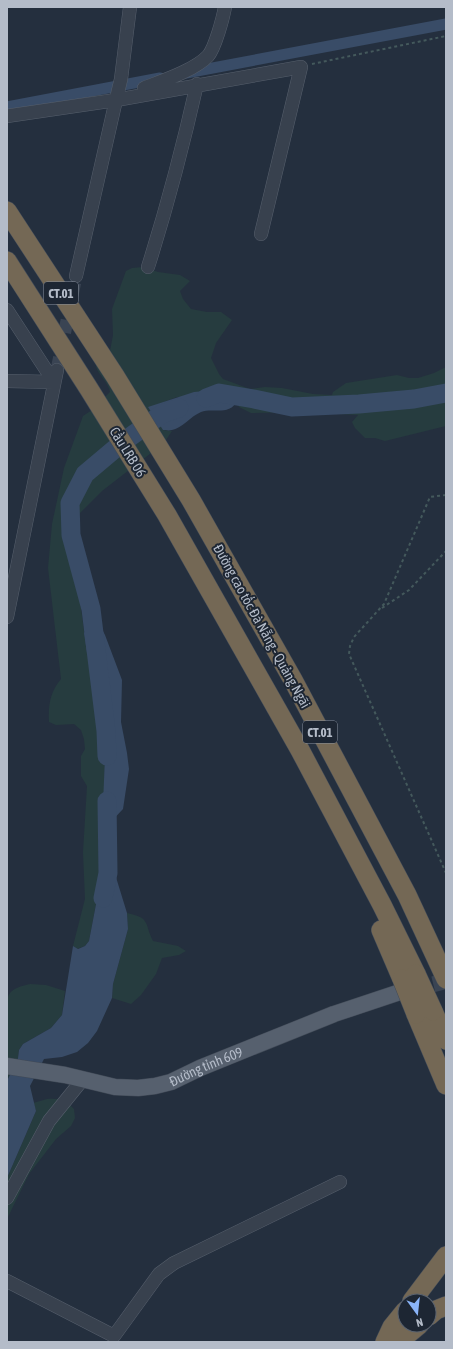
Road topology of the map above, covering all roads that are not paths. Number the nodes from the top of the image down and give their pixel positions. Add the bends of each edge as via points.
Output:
1 (130, 7) edge
2 (225, 7) edge
3 (197, 84) junction
4 (117, 97) junction
5 (7, 116) edge
6 (7, 211) edge
7 (261, 234) dead end
8 (7, 261) edge
9 (148, 267) dead end
10 (76, 276) tunnel mouth
11 (7, 310) edge
12 (56, 376) junction
13 (7, 381) edge
14 (191, 500) joint
15 (167, 515) joint
16 (7, 617) edge
17 (322, 737) junction
18 (446, 949) edge
19 (443, 973) edge
20 (405, 982) junction
21 (424, 1013) junction
22 (446, 1040) edge
23 (7, 1066) edge
24 (83, 1079) junction
25 (446, 1086) edge
26 (340, 1182) dead end
27 (7, 1198) edge
28 (446, 1256) edge
29 (7, 1281) edge
30 (418, 1293) edge
31 (397, 1321) edge
32 (409, 1333) edge
33 (385, 1342) edge
34 (404, 1342) edge

1 - 4 street
2 - 4 street via 209,55 198,64 162,82
3 - 4 street
3 - 7 street via 301,66
3 - 9 street via 163,221
4 - 5 street
4 - 10 street
6 - 14 highway, Cầu LRB 06 / CT.01
8 - 15 highway, Cầu LRB 06 / CT.01 via 90,389
11 - 12 street
12 - 13 street
12 - 16 street
14 - 17 highway, Đường cao tốc Đà Nẵng - Quảng Ngãi / CT.01 via 293,680
15 - 20 highway, Đường cao tốc Đà Nẵng - Quảng Ngãi / CT.01 via 300,750
17 - 18 highway
17 - 19 highway, Đường cao tốc Đà Nẵng - Quảng Ngãi / CT.01 via 406,895
20 - 21 highway, Đường cao tốc Đà Nẵng - Quảng Ngãi, bridge
20 - 24 main road, Đường tỉnh 609 via 163,1085 115,1087
21 - 22 highway
21 - 25 highway
23 - 24 main road, Đường tỉnh 609
24 - 27 street via 49,1121
26 - 29 street via 174,1263 159,1274 114,1336
28 - 30 highway
31 - 33 highway
32 - 34 highway

